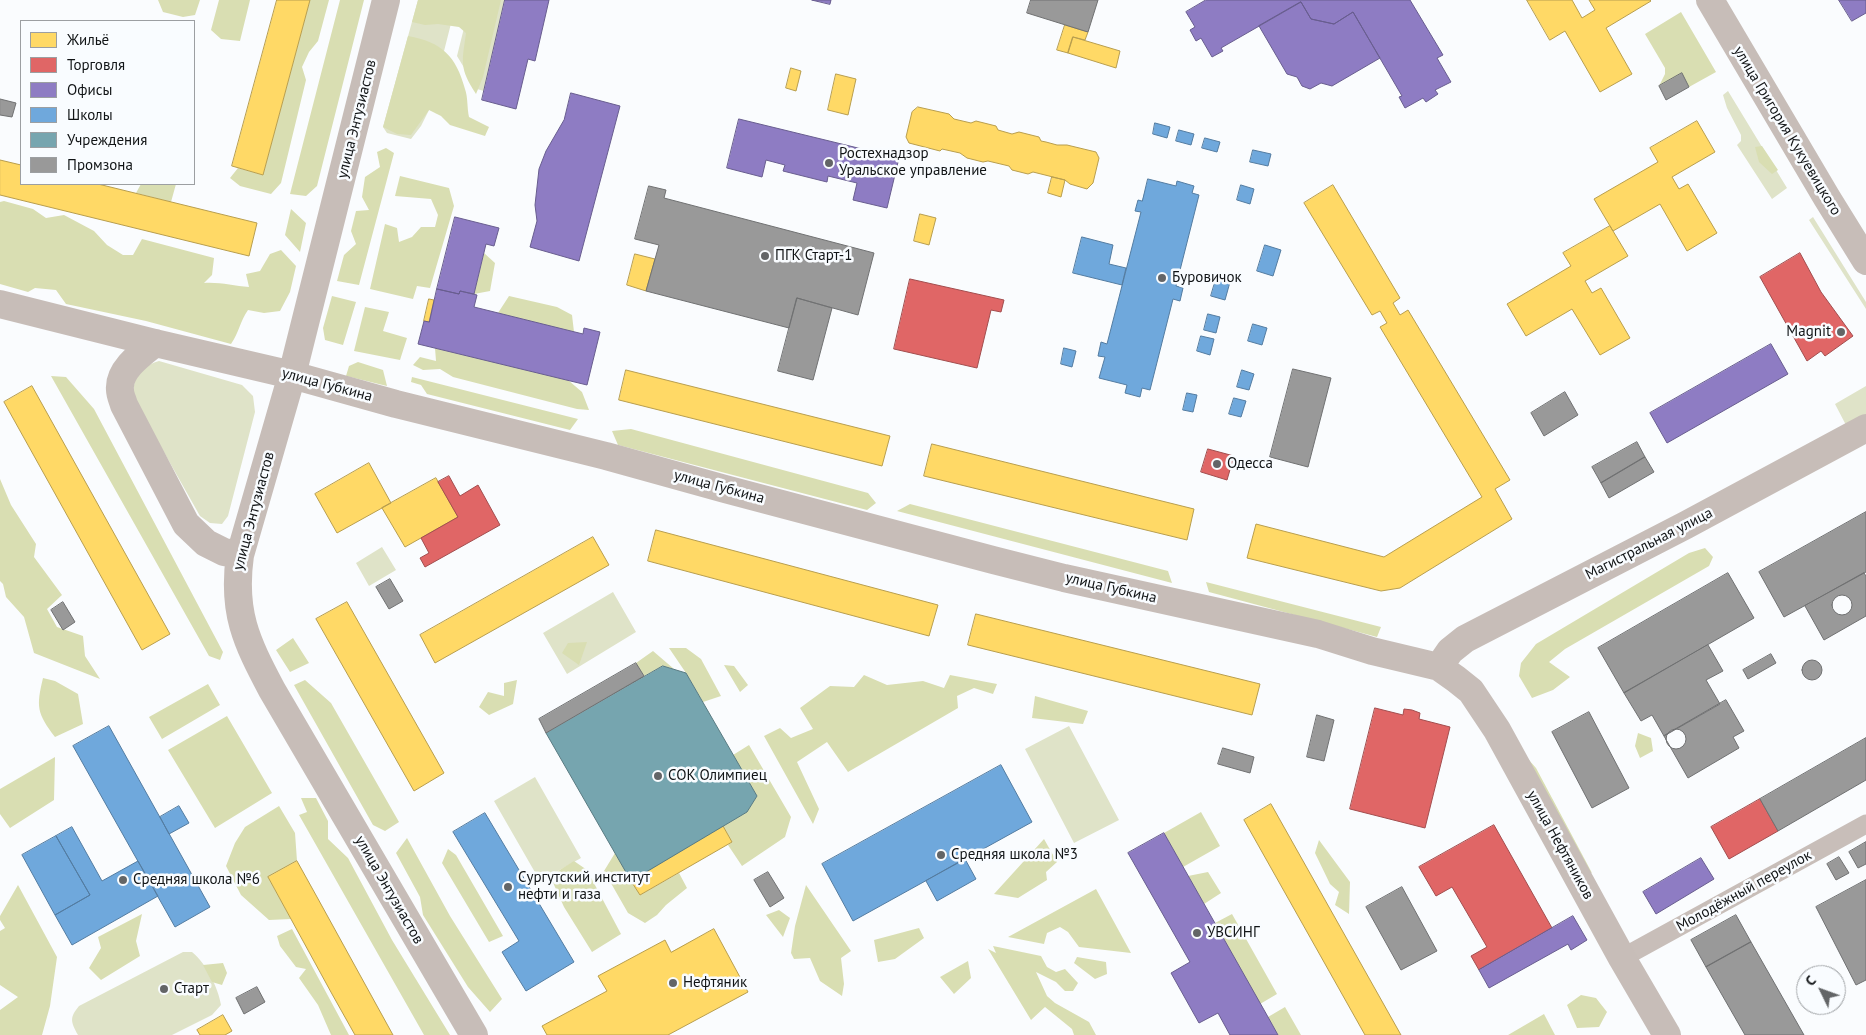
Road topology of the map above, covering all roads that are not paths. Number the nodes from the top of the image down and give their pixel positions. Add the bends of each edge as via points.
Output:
1 (386, 0) edge
2 (1710, 0) edge
3 (1866, 261) edge
4 (0, 304) edge
5 (155, 343) junction
6 (292, 375) junction
7 (1866, 428) edge
8 (240, 555) junction
9 (1439, 667) junction
10 (1866, 824) edge
11 (1622, 958) junction
12 (474, 1035) edge
13 (1667, 1035) edge

1 - 6 main road, улица Энтузиастов
2 - 3 main road, улица Григория Кукуевицкого
4 - 5 main road, улица Губкина
5 - 6 main road, улица Губкина
5 - 8 main road via 126,369 119,389 124,405 186,524 206,543
6 - 8 main road, улица Энтузиастов
6 - 9 main road, улица Губкина via 1002,562 1318,634 1372,652
7 - 9 main road, Магистральная улица via 1465,639 1450,651
8 - 12 main road, улица Энтузиастов via 236,579 238,606 253,654
9 - 11 main road, улица Нефтяников via 1471,691 1497,730
10 - 11 street, Молодёжный переулок
11 - 13 main road, улица Нефтяников

